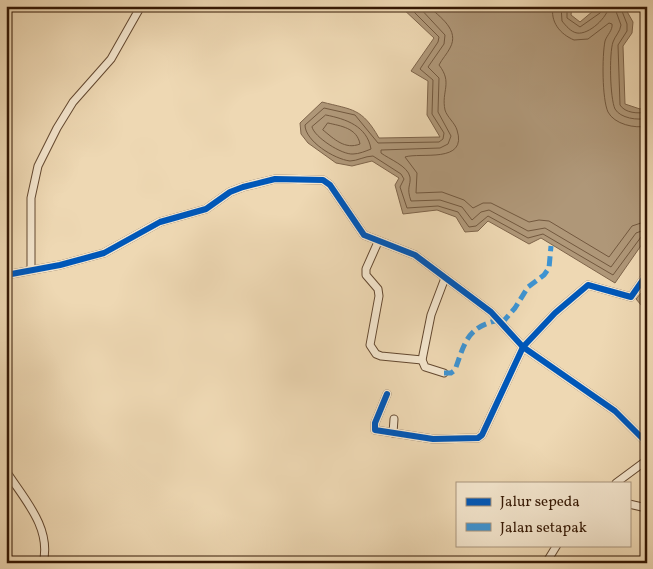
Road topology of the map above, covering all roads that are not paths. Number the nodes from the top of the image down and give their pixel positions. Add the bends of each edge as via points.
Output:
1 (141, 6) edge
2 (378, 242) junction
3 (31, 270) junction
4 (647, 274) edge
5 (6, 275) edge
6 (445, 278) junction
7 (523, 347) junction
8 (422, 360) junction
9 (444, 373) dead end
10 (387, 394) dead end
11 (394, 419) dead end
12 (393, 432) junction
13 (647, 443) edge
14 (647, 460) edge
15 (6, 471) edge
16 (617, 482) edge
17 (630, 504) edge
18 (647, 506) edge
19 (556, 546) edge
20 (43, 563) edge
21 (546, 563) edge

1 - 3 street via 111,60 73,102 38,166 31,198
2 - 3 street via 364,236 323,180 275,179 230,192 206,209 160,222 104,253
2 - 6 street via 410,252
2 - 8 street via 366,269 368,278 378,288 379,296 370,345 381,356
3 - 5 street
4 - 7 street via 632,297 612,294 592,285 585,286
6 - 7 street via 491,312
6 - 8 street via 432,315
7 - 12 street via 478,438 433,439
7 - 13 street via 598,397
8 - 9 street via 425,367
10 - 12 street via 374,426 375,430
11 - 12 street
14 - 16 street
15 - 20 street via 41,525 46,547
17 - 18 street
19 - 21 street

